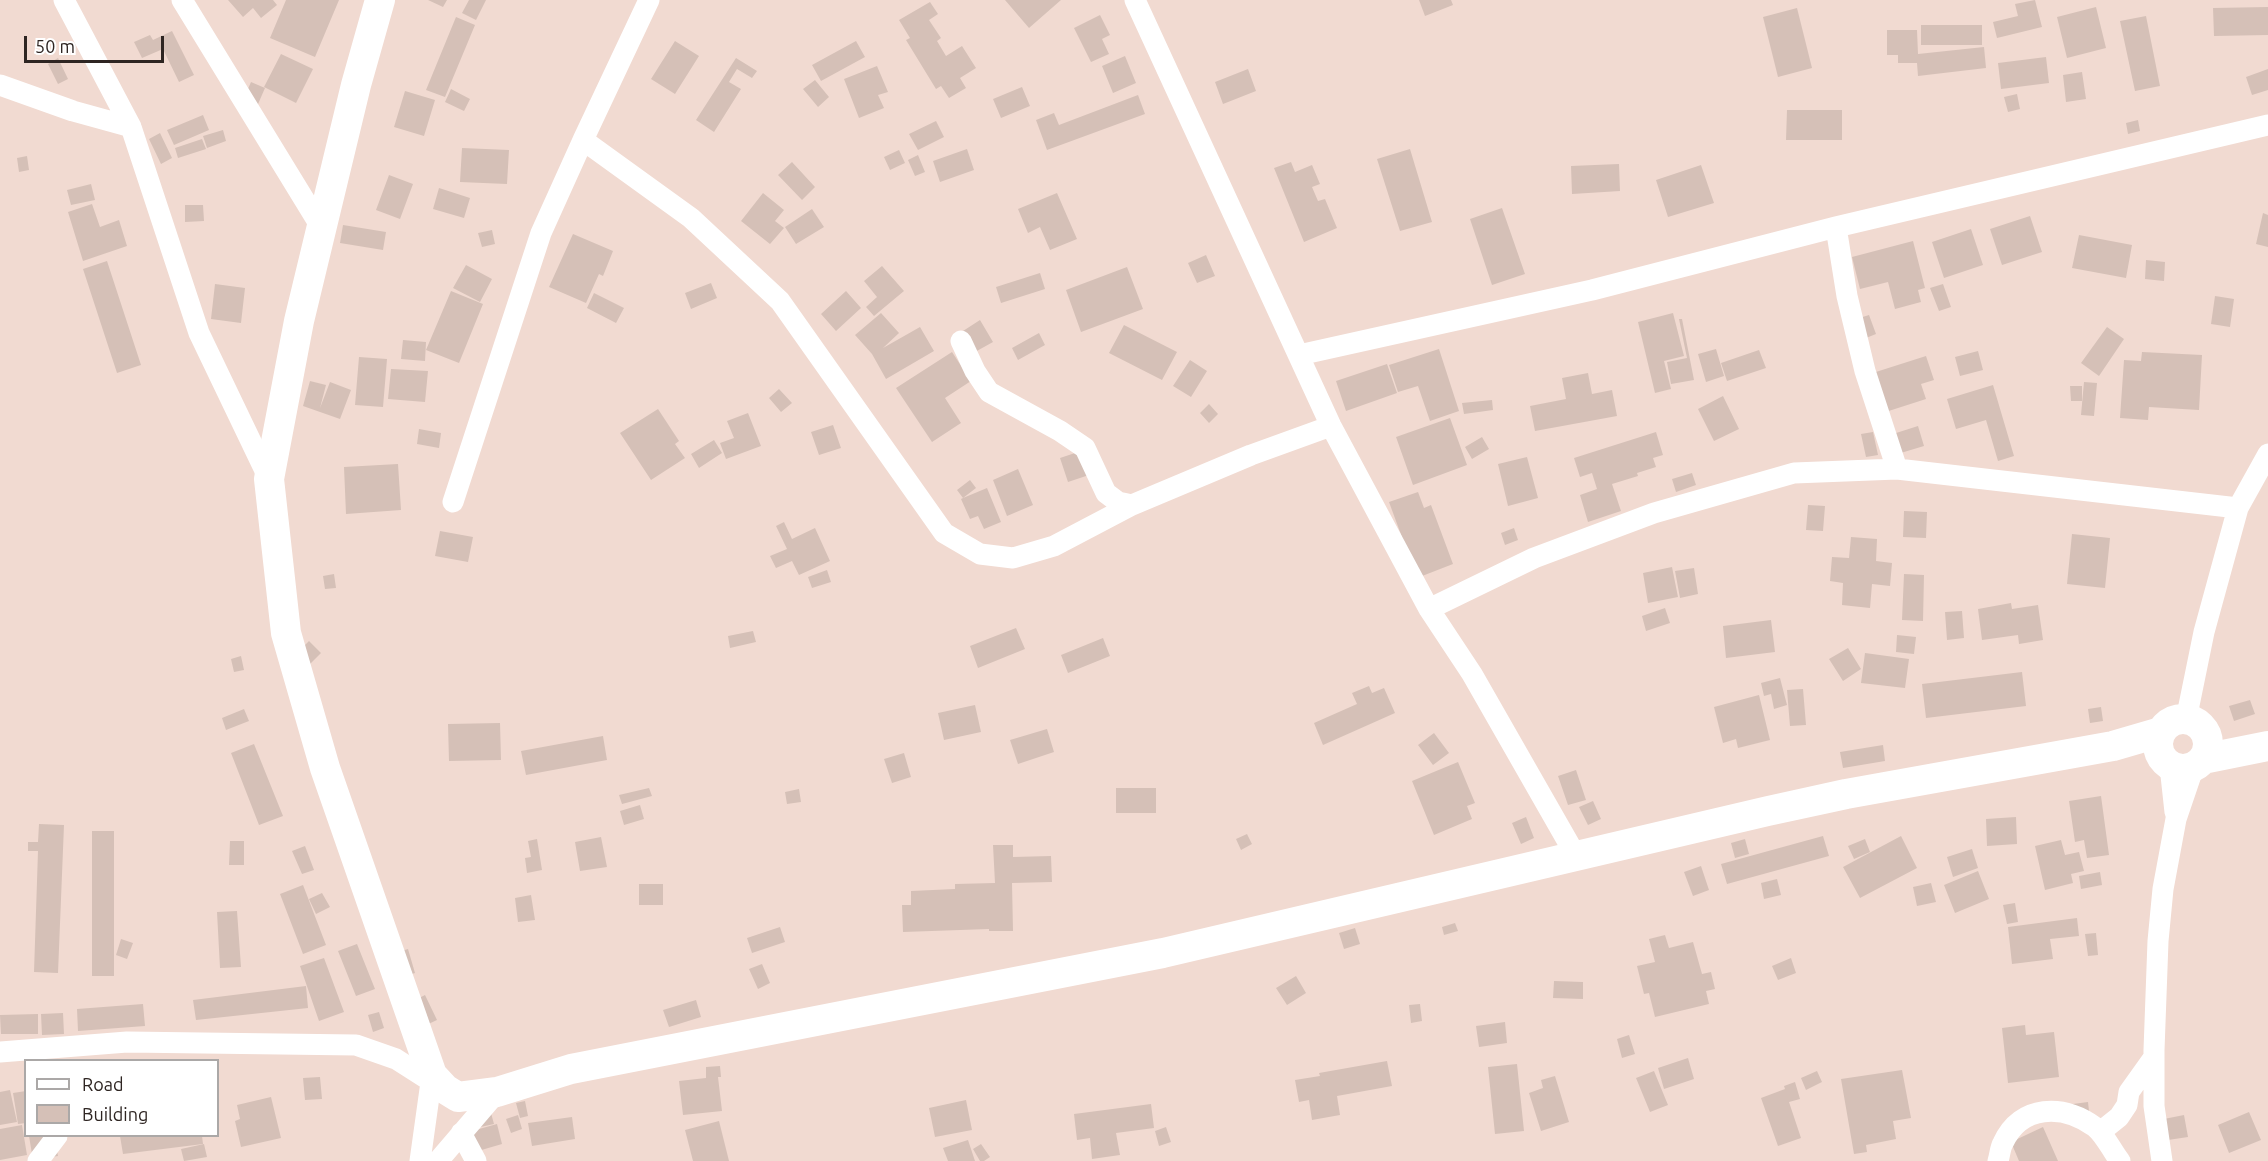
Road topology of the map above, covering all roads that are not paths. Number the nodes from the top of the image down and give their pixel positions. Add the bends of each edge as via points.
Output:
1 (64, 0) edge
2 (182, 0) edge
3 (380, 0) edge
4 (649, 0) edge
5 (1135, 0) edge
6 (0, 86) edge
7 (2268, 125) edge
8 (130, 127) junction
9 (583, 140) junction
10 (321, 227) junction
11 (1836, 227) junction
12 (961, 341) dead end
13 (1299, 355) junction
14 (1331, 426) junction
15 (2268, 454) edge
16 (1897, 469) junction
17 (269, 479) junction
18 (453, 502) dead end
19 (1132, 505) junction
20 (2238, 508) junction
21 (1429, 609) junction
22 (2183, 747) junction
23 (2265, 747) edge
24 (1576, 856) junction
25 (127, 1042) junction
26 (2, 1051) edge
27 (44, 1054) edge
28 (2154, 1057) junction
29 (114, 1059) edge
30 (432, 1079) junction
31 (497, 1092) junction
32 (2096, 1128) junction
33 (461, 1133) junction
34 (420, 1161) edge
35 (438, 1161) edge
36 (476, 1161) edge
37 (1998, 1161) edge
38 (2120, 1161) edge
39 (2162, 1161) edge

1 - 8 street
2 - 10 street
3 - 10 street
4 - 9 street
5 - 13 street
6 - 8 street
7 - 11 street
8 - 17 street via 199,333
9 - 18 street via 541,233
9 - 19 street via 691,218 780,301 944,533 980,554 1013,558 1054,546
10 - 17 street
11 - 13 street via 1592,290
11 - 16 street via 1865,371
12 - 19 street via 989,392 1084,448 1106,493 1118,502
13 - 14 street
14 - 19 street
14 - 21 street
15 - 20 street
16 - 20 street
16 - 21 street via 1794,473 1654,513 1534,558
17 - 30 street via 286,633 325,768
20 - 22 street via 2204,632
21 - 24 street via 1472,674
22 - 23 street
22 - 24 street via 2113,746 1846,794
22 - 28 street via 2158,941
24 - 31 street via 1163,953 571,1069
25 - 27 street
25 - 29 street
25 - 30 street via 356,1045 396,1059
26 - 27 street
28 - 32 street via 2129,1092 2119,1117 2104,1129
28 - 39 street via 2154,1106
30 - 31 street via 458,1097
30 - 34 street
31 - 33 street
32 - 37 street via 2066,1112 2041,1111 2017,1123 2003,1143
32 - 38 street
33 - 35 street
33 - 36 street

